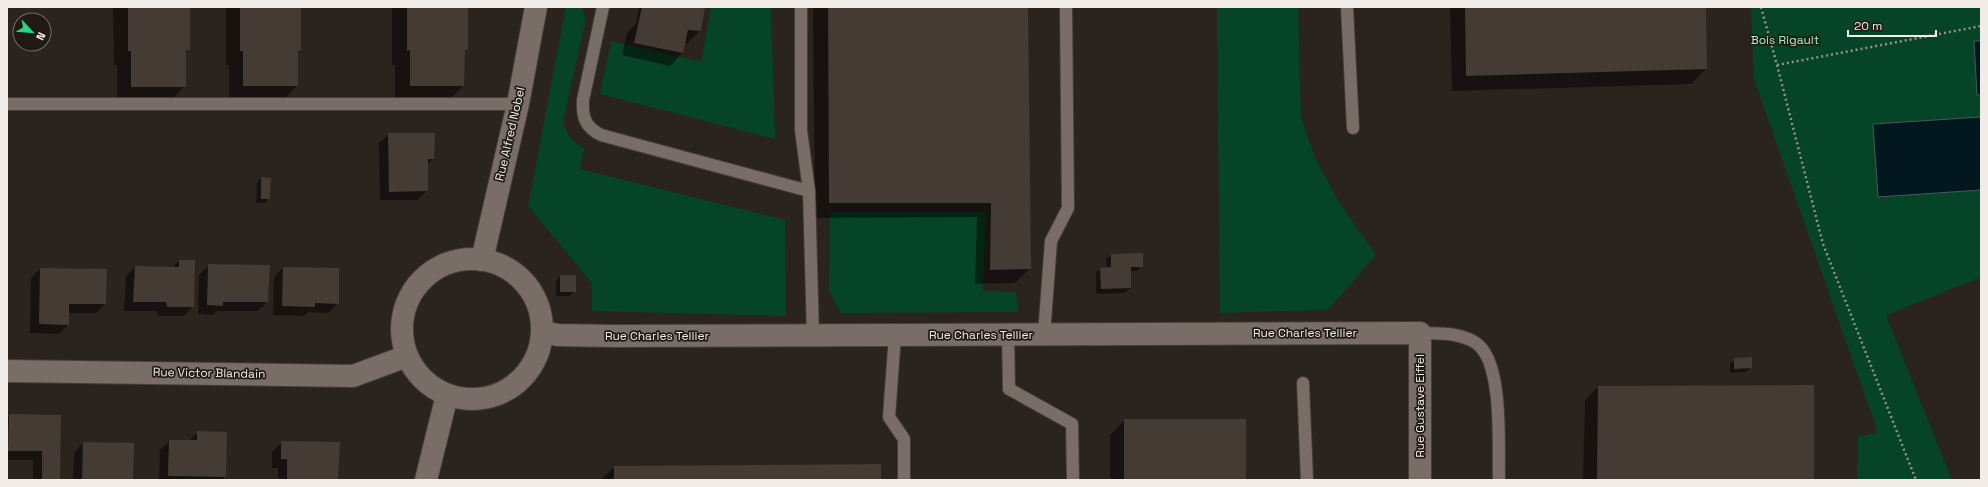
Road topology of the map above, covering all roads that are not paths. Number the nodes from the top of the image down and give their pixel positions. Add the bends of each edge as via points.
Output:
1 (536, 7) edge
2 (603, 7) edge
3 (801, 7) edge
4 (1066, 7) edge
5 (1347, 7) edge
6 (7, 104) edge
7 (518, 104) junction
8 (1353, 128) dead end
9 (809, 191) junction
10 (482, 260) junction
11 (542, 332) junction
12 (1420, 333) junction
13 (1008, 334) junction
14 (1044, 334) junction
15 (813, 335) junction
16 (894, 335) junction
17 (407, 356) junction
18 (7, 371) edge
19 (1303, 383) dead end
20 (447, 395) junction
21 (426, 480) edge
22 (904, 480) edge
23 (1073, 480) edge
24 (1307, 480) edge
25 (1420, 480) edge
26 (1499, 480) edge

1 - 7 street, Rue Alfred Nobel
2 - 9 lane via 583,100 582,115 587,125 594,131
3 - 9 lane via 801,130
4 - 14 lane via 1068,208 1051,241
5 - 8 lane
6 - 7 lane
7 - 10 street, Rue Alfred Nobel
9 - 15 lane
10 - 11 street via 501,266 519,277 532,293 540,311
10 - 17 street via 461,260 441,267 424,278 411,295 403,314 402,335
11 - 15 street, Rue Charles Tellier via 614,336
11 - 20 street via 536,358 521,380 499,394 473,400
12 - 14 street, Rue Charles Tellier
12 - 25 street, Rue Gustave Eiffel
12 - 26 lane via 1461,336 1477,343 1490,360 1496,383
13 - 14 street, Rue Charles Tellier
13 - 16 street, Rue Charles Tellier
13 - 23 lane via 1009,389 1072,424
15 - 16 street, Rue Charles Tellier
16 - 22 lane via 889,417 904,439
17 - 18 street, Rue Victor Blandain via 353,376
17 - 20 street via 416,372 430,386
19 - 24 lane
20 - 21 street

